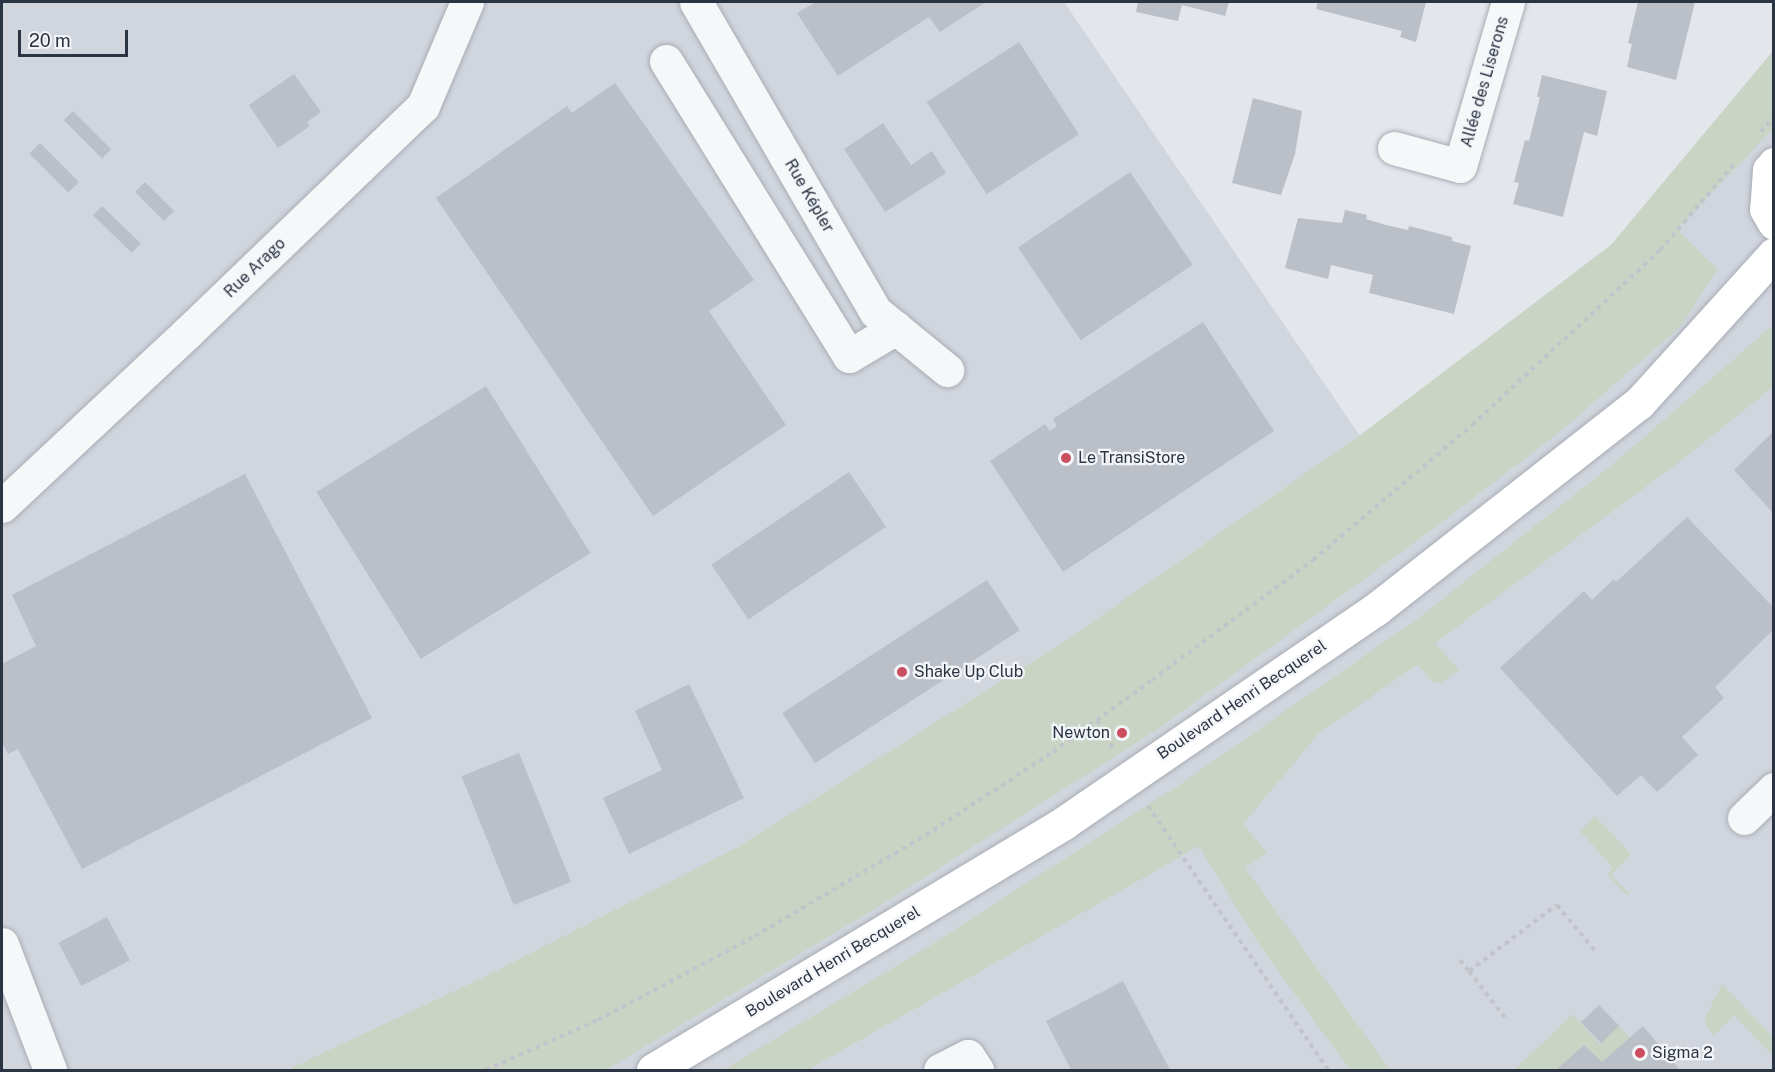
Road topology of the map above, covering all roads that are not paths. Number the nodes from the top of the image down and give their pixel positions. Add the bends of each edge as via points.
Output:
1 (467, 2) edge
2 (696, 2) edge
3 (1508, 2) edge
4 (666, 61) dead end
5 (1394, 148) dead end
6 (1773, 164) edge
7 (1773, 223) edge
8 (1773, 254) edge
9 (896, 328) junction
10 (946, 370) dead end
11 (2, 506) edge
12 (1773, 789) edge
13 (1744, 818) dead end
14 (2, 944) edge
15 (50, 1071) edge
16 (653, 1071) edge
17 (940, 1071) edge
18 (977, 1071) edge

1 - 11 street, Rue Arago via 423,106
2 - 9 street, Rue Képler via 876,312
3 - 5 street, Allée des Liserons via 1460,166
4 - 9 street via 849,356
6 - 7 main road via 1766,209
8 - 16 main road, Boulevard Henri Becquerel via 1639,403 1376,609 1065,822
9 - 10 street, Rue Képler
12 - 13 street
14 - 15 street
17 - 18 street via 968,1056

